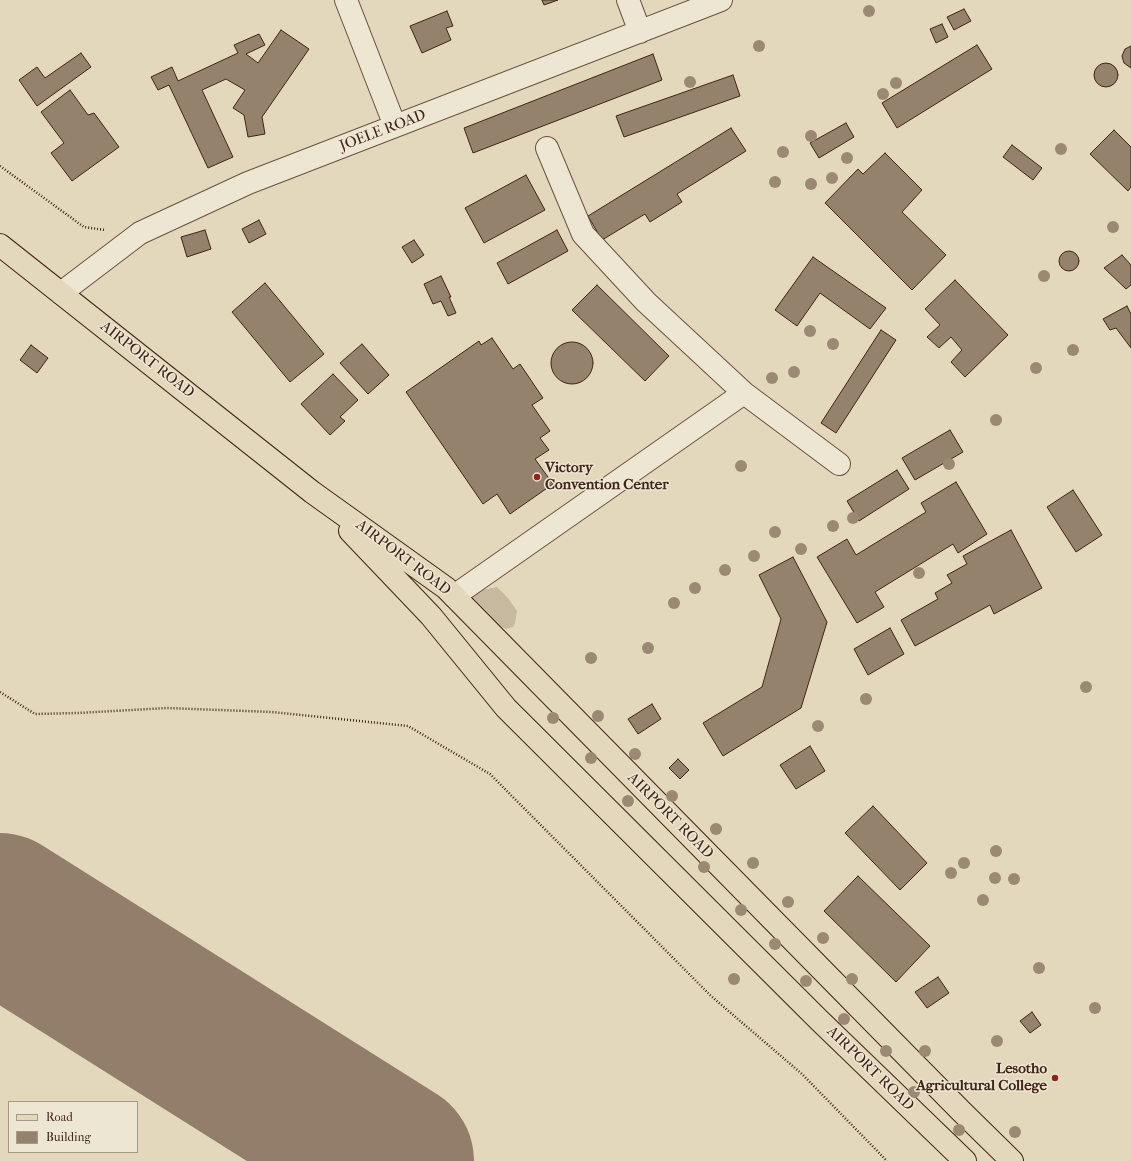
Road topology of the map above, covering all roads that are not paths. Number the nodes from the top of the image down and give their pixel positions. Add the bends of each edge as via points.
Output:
1 (346, 0) edge
2 (628, 0) edge
3 (721, 0) edge
4 (640, 32) junction
5 (395, 126) junction
6 (547, 148) dead end
7 (0, 245) edge
8 (61, 293) junction
9 (744, 393) junction
10 (839, 464) dead end
11 (312, 492) junction
12 (454, 596) junction
13 (965, 1161) edge
14 (1012, 1161) edge

1 - 5 street
2 - 4 street
3 - 4 street, JOELE ROAD
4 - 5 street, JOELE ROAD
5 - 8 street, JOELE ROAD via 248,183 140,233
6 - 9 street via 583,234 646,302
7 - 8 main road, AIRPORT ROAD
8 - 11 main road, AIRPORT ROAD
9 - 10 street
9 - 12 street
11 - 12 main road, AIRPORT ROAD
11 - 13 main road, AIRPORT ROAD via 431,616 506,708 819,1020
12 - 14 main road, AIRPORT ROAD

